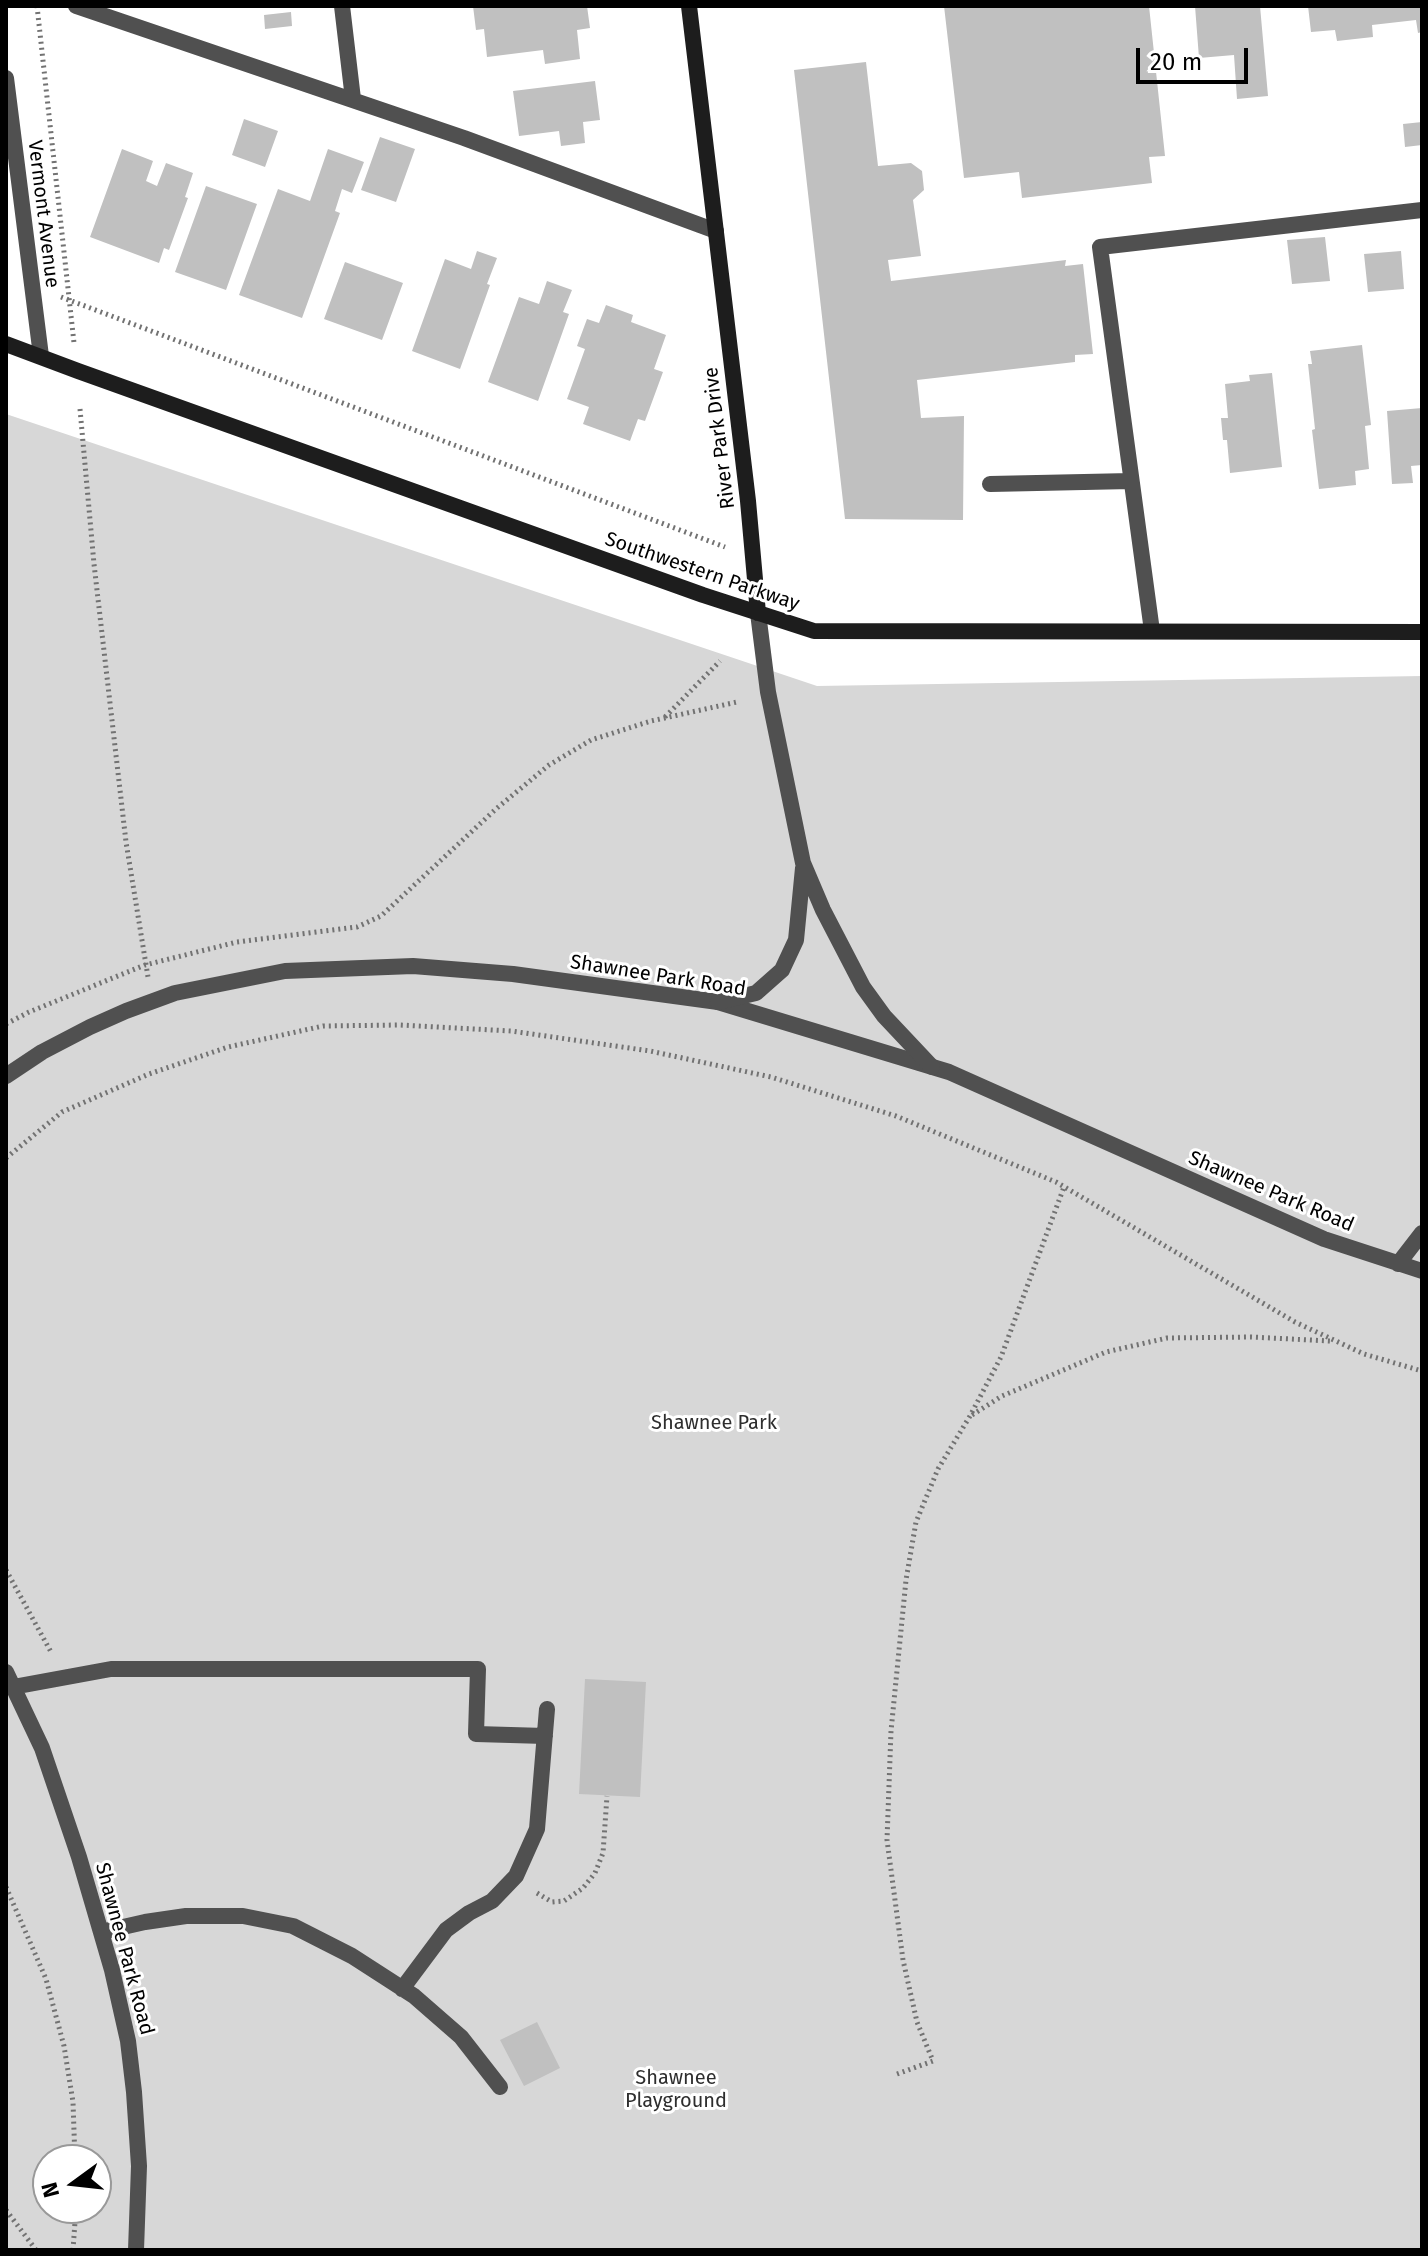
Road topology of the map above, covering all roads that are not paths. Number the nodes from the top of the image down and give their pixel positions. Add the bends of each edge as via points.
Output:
1 (76, 6) edge
2 (342, 6) edge
3 (689, 6) edge
4 (6, 78) edge
5 (353, 99) junction
6 (1422, 210) edge
7 (716, 231) junction
8 (6, 344) edge
9 (41, 356) junction
10 (1131, 481) junction
11 (990, 484) dead end
12 (758, 613) junction
13 (1152, 631) junction
14 (1422, 632) edge
15 (803, 863) junction
16 (718, 1002) junction
17 (932, 1067) junction
18 (6, 1076) edge
19 (1422, 1233) edge
20 (1398, 1264) junction
21 (1422, 1271) edge
22 (10, 1679) edge
23 (547, 1709) dead end
24 (545, 1736) junction
25 (101, 1932) junction
26 (402, 1989) junction
27 (500, 2087) dead end
28 (136, 2250) edge

1 - 5 street
2 - 5 street
3 - 7 street, River Park Drive
4 - 9 street, Vermont Avenue
5 - 7 street
6 - 10 street via 1100,247
7 - 12 street, River Park Drive
8 - 9 street, Southwestern Parkway
9 - 12 street, Southwestern Parkway
10 - 11 street
10 - 13 street
12 - 13 street, Southwestern Parkway via 814,631
12 - 15 street, River Park Drive via 768,692
13 - 14 street, Southwestern Parkway
15 - 16 street, River Park Drive via 796,940 782,970 756,993
15 - 17 street, River Park Drive via 863,987
16 - 17 street, Shawnee Park Road
16 - 18 street, Shawnee Park Road via 413,966 285,971 175,993 90,1027
17 - 20 street, Shawnee Park Road via 1324,1239
19 - 20 street
20 - 21 street, Shawnee Park Road
22 - 24 street via 64,1678 111,1669 478,1669 476,1734
22 - 25 street, Shawnee Park Road via 42,1748
23 - 24 street
24 - 26 street via 537,1829 516,1876 492,1901 446,1930
25 - 26 street via 186,1916 243,1916 293,1926
25 - 28 street, Shawnee Park Road via 128,2041 134,2092 139,2166
26 - 27 street via 461,2037

